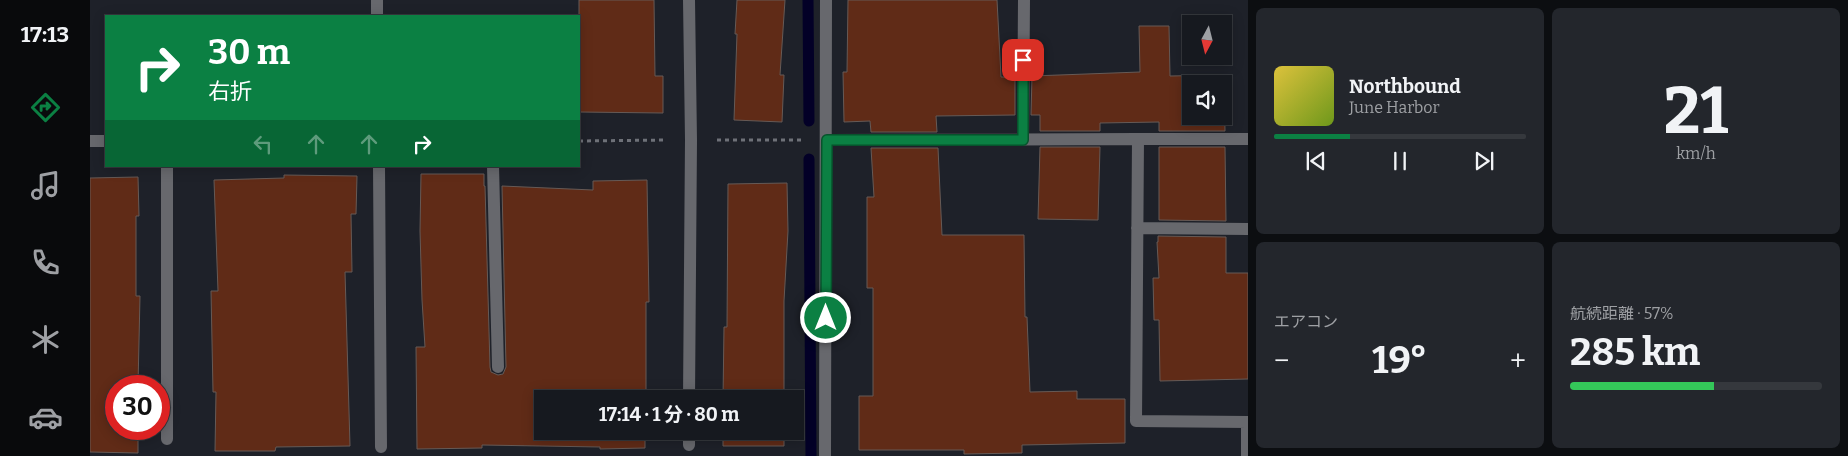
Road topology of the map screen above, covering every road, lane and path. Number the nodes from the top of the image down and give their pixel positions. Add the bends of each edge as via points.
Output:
1 (377, 0) edge
2 (688, 0) edge
3 (826, 0) edge
4 (1024, 0) edge
5 (377, 15) edge
6 (1248, 139) edge
7 (827, 140) junction
8 (1023, 140) junction
9 (1138, 140) junction
10 (90, 141) edge
11 (105, 141) edge
12 (167, 167) edge
13 (379, 167) edge
14 (493, 167) edge
15 (1137, 228) junction
16 (1248, 229) edge
17 (498, 367) dead end
18 (167, 375) edge
19 (689, 390) edge
20 (1247, 422) edge
21 (689, 440) edge
22 (689, 445) dead end
23 (381, 447) dead end
24 (825, 456) edge
25 (1247, 456) edge

1 - 5 street
2 - 19 street via 691,140
3 - 7 street
4 - 8 street
6 - 9 street
7 - 8 street
7 - 24 street
8 - 9 street
9 - 15 street
10 - 11 street
12 - 18 street
13 - 23 street
14 - 17 street
15 - 16 street
15 - 20 street via 1136,421
20 - 25 street
21 - 22 street

